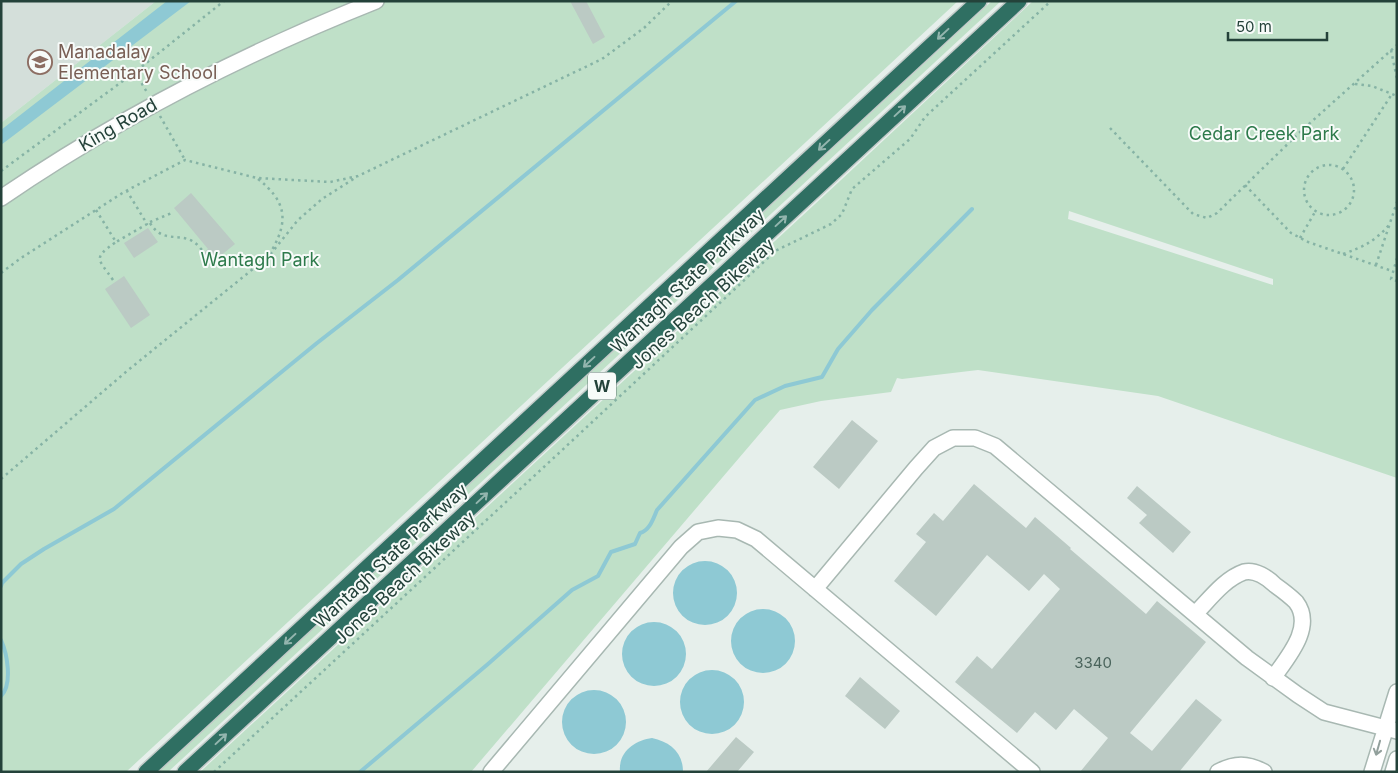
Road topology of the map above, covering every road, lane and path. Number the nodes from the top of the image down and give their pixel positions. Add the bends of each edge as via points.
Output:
1 (224, 1) edge
2 (376, 1) edge
3 (672, 1) edge
4 (979, 1) edge
5 (1019, 1) edge
6 (1051, 1) edge
7 (1397, 45) edge
8 (1391, 50) junction
9 (1397, 79) edge
10 (1355, 84) junction
11 (1392, 94) junction
12 (1397, 96) edge
13 (1110, 128) dead end
14 (1343, 169) junction
15 (1, 171) edge
16 (358, 176) junction
17 (257, 178) junction
18 (1245, 185) junction
19 (127, 190) junction
20 (1, 198) edge
21 (1397, 202) edge
22 (96, 210) junction
23 (174, 212) dead end
24 (1315, 212) junction
25 (148, 223) junction
26 (1390, 224) junction
27 (1300, 238) junction
28 (116, 242) junction
29 (203, 251) dead end
30 (1342, 254) junction
31 (269, 256) junction
32 (1397, 258) edge
33 (1376, 266) junction
34 (1392, 272) junction
35 (1, 273) edge
36 (113, 280) dead end
37 (1397, 281) edge
38 (1, 479) edge
39 (815, 588) junction
40 (1195, 614) junction
41 (1273, 678) junction
42 (1397, 692) edge
43 (1391, 729) edge
44 (1397, 759) edge
45 (146, 772) edge
46 (185, 772) edge
47 (214, 772) edge
48 (491, 772) edge
49 (1032, 772) edge
50 (1218, 772) edge
51 (1264, 772) edge
52 (1372, 772) edge
53 (1393, 772) edge

1 - 15 path via 135,72
2 - 20 street, King Road via 298,33 148,107
3 - 16 path via 644,28 602,59
4 -> 45 highway, Wantagh State Parkway / W
46 -> 5 highway, Wantagh State Parkway / W
6 - 47 path, Jones Beach Bikeway via 925,117 910,139 852,189 842,214 831,224 768,258
7 - 8 path
8 - 9 path
8 - 10 path
10 - 11 path via 1372,86
10 - 18 path
11 - 12 path
11 - 14 path
13 - 18 path via 1193,214 1207,218 1217,213
14 - 24 path via 1326,165 1310,173 1304,189 1305,198
14 - 24 path via 1353,181 1351,205 1338,215
16 - 17 path via 330,182
16 - 31 path via 322,199 298,220
17 - 19 path via 185,160
17 - 31 path via 272,190 283,221 281,234
18 - 27 path via 1291,233
19 - 22 path
19 - 25 path
21 - 26 path
22 - 28 path
22 - 35 path
23 - 25 path
24 - 27 path
25 - 28 path
25 - 29 path via 164,236 192,241
26 - 30 path via 1365,246
26 - 33 path
27 - 30 path
28 - 36 path via 100,255 100,261
30 - 33 path
31 - 38 path
32 - 34 path
33 - 34 path
34 - 37 path via 1391,279
39 - 40 street via 934,448 953,438 975,438 995,446
39 - 48 street via 756,539 737,530 718,528 698,532 681,547
39 - 49 street
40 - 41 street
40 - 41 street via 1232,578 1246,572 1260,574 1271,581 1296,603 1302,616 1301,631 1293,650
41 - 43 street via 1324,712
42 - 43 street
43 -> 52 street
44 - 53 street
50 - 51 street via 1242,764

